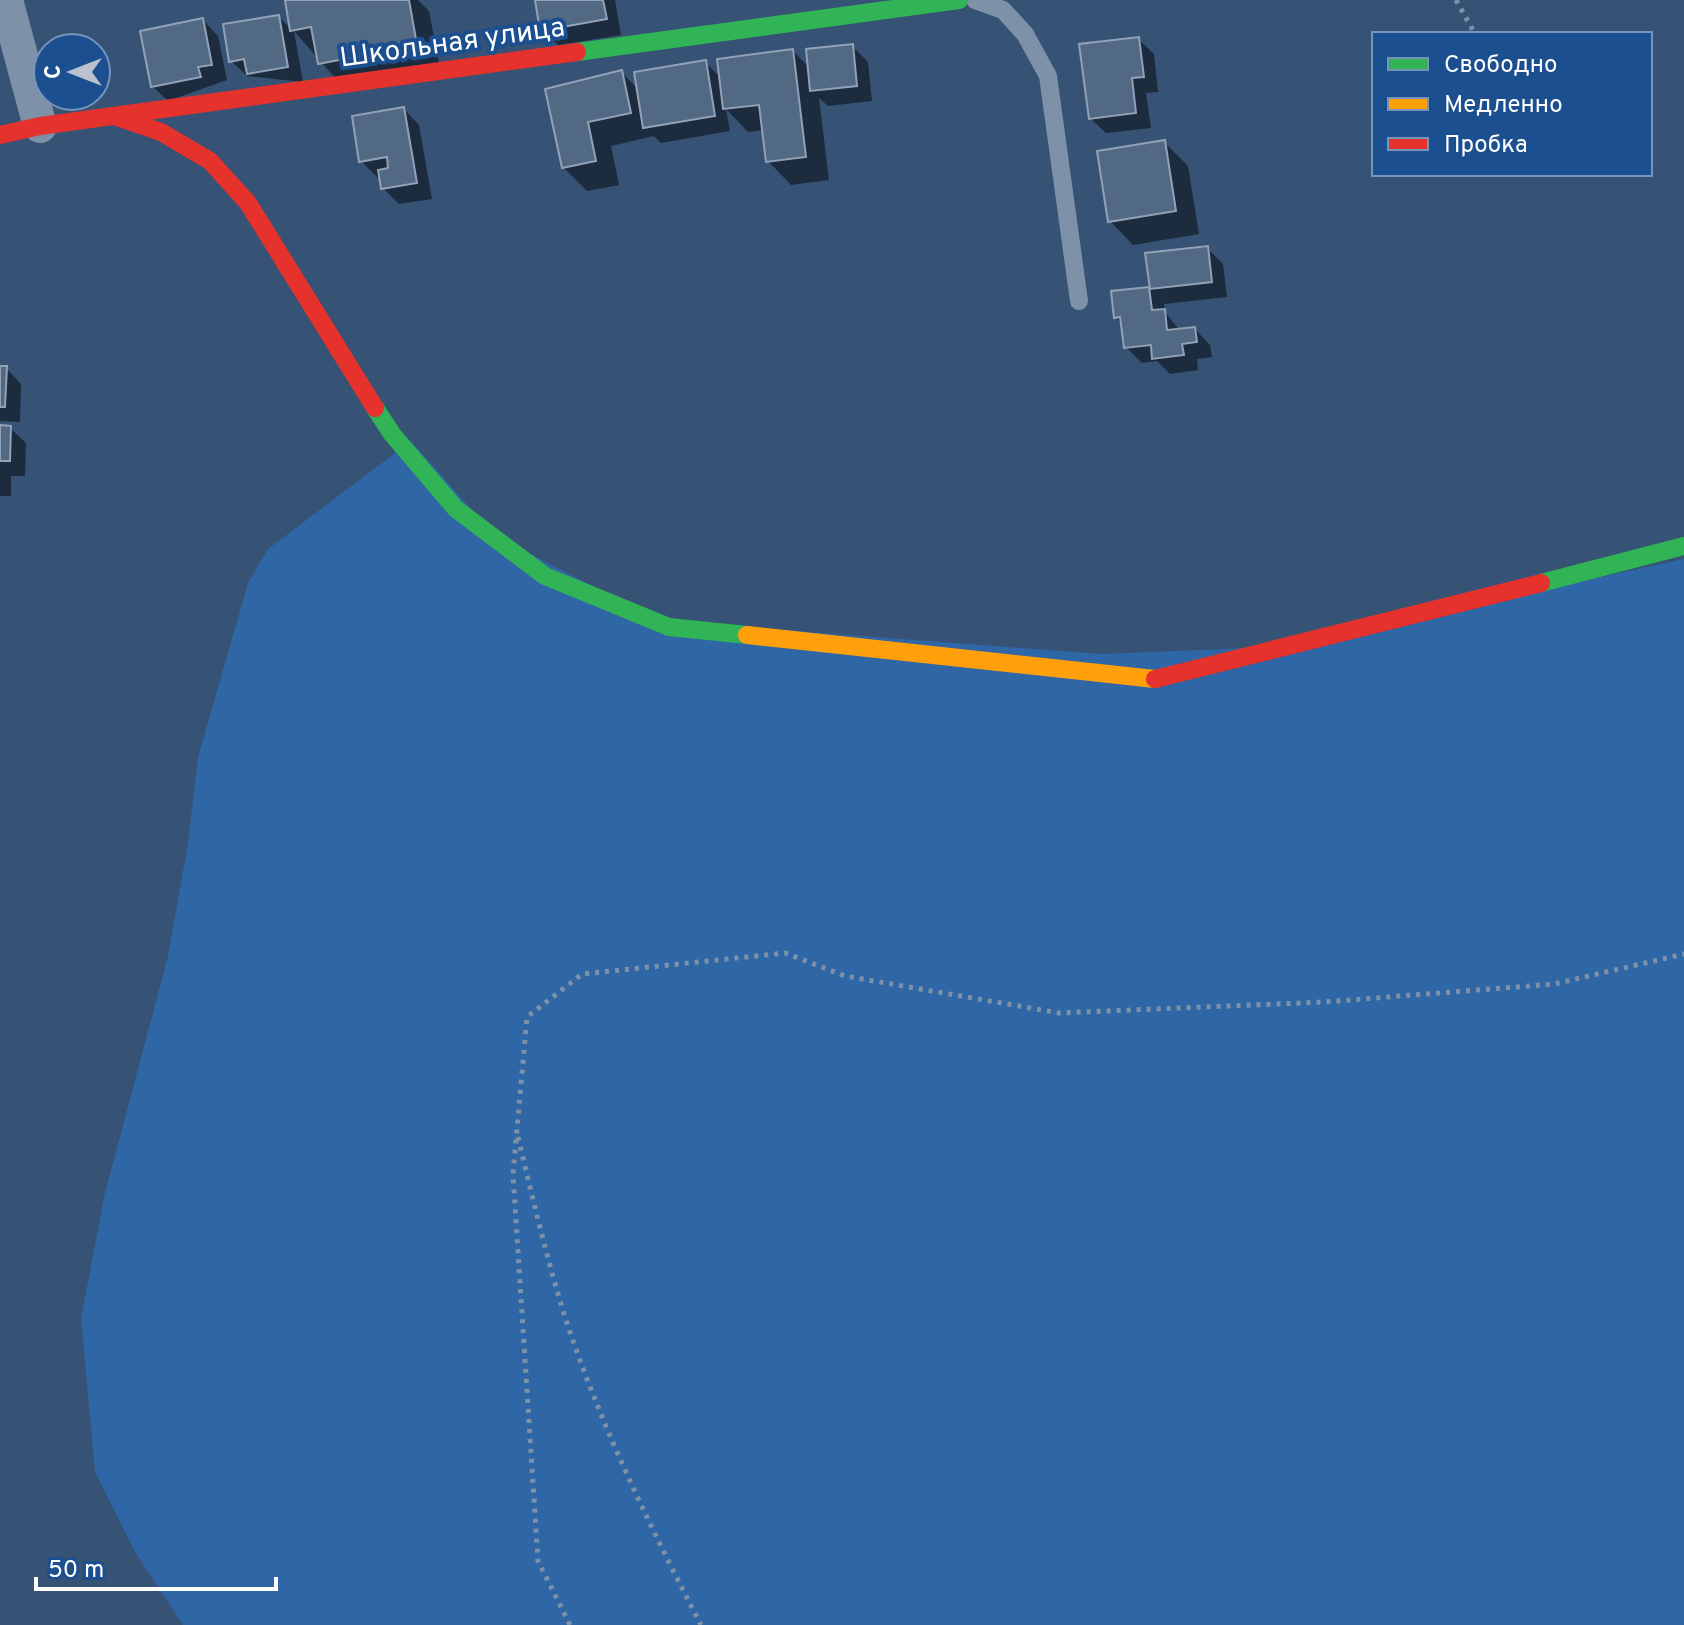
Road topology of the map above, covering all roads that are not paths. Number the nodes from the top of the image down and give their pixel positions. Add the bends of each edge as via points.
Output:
1 (6, 0) edge
2 (959, 0) edge
3 (975, 0) edge
4 (114, 116) junction
5 (40, 126) junction
6 (0, 135) edge
7 (1079, 301) dead end
8 (1684, 546) edge

1 - 5 street
2 - 4 street, Школьная улица
3 - 7 lane via 1003,10 1025,34 1048,76
4 - 5 street, Школьная улица
4 - 8 street via 161,132 210,161 248,203 392,434 456,509 545,576 669,627 1162,680
5 - 6 street, Школьная улица

